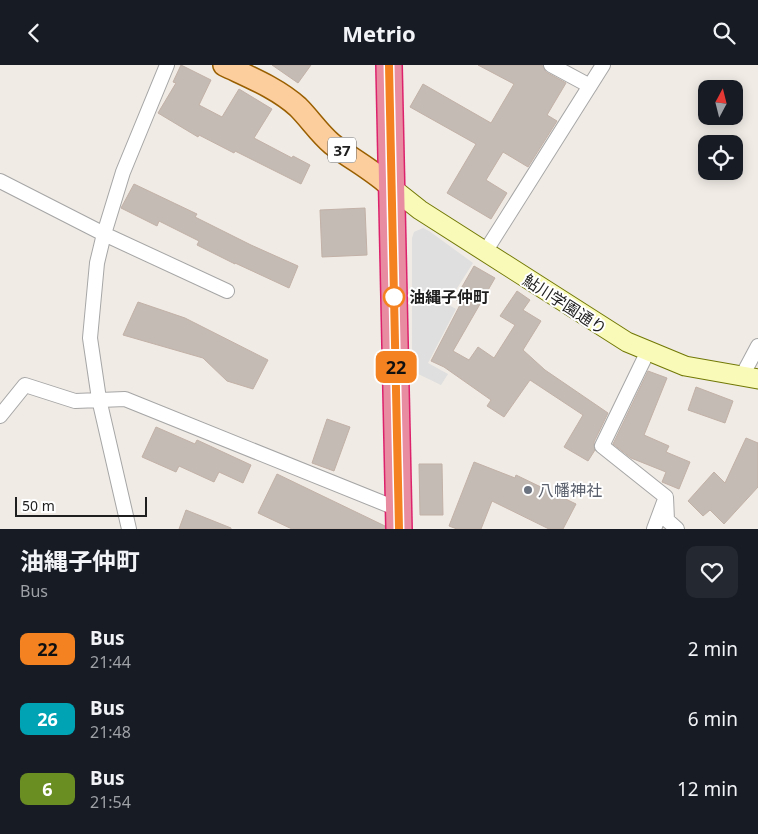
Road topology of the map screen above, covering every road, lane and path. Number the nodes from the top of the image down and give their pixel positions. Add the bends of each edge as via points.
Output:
1 (167, 65) edge
2 (224, 65) edge
3 (389, 65) edge
4 (551, 65) edge
5 (603, 65) edge
6 (590, 86) junction
7 (0, 181) edge
8 (391, 187) junction
9 (104, 234) junction
10 (484, 252) junction
11 (227, 291) dead end
12 (758, 346) edge
13 (648, 351) junction
14 (750, 378) edge
15 (99, 399) junction
16 (0, 417) edge
17 (666, 497) junction
18 (398, 519) edge
19 (129, 529) edge
20 (654, 529) edge
21 (676, 529) edge

1 - 9 street via 123,171
2 - 8 main road, 37 via 268,86 298,107 334,145
3 - 8 highway
4 - 6 street
5 - 6 street
6 - 10 street
7 - 9 street
8 - 10 street, 鮎川学園通り
8 - 18 highway
9 - 11 street
9 - 15 street via 97,263 90,338
10 - 13 street, 鮎川学園通り via 609,332
12 - 14 street
13 - 14 street, 鮎川学園通り via 685,366
13 - 17 street via 602,446
15 - 16 street via 75,401 25,385
15 - 18 street via 125,399
15 - 19 street
17 - 20 street
17 - 21 street via 667,520

